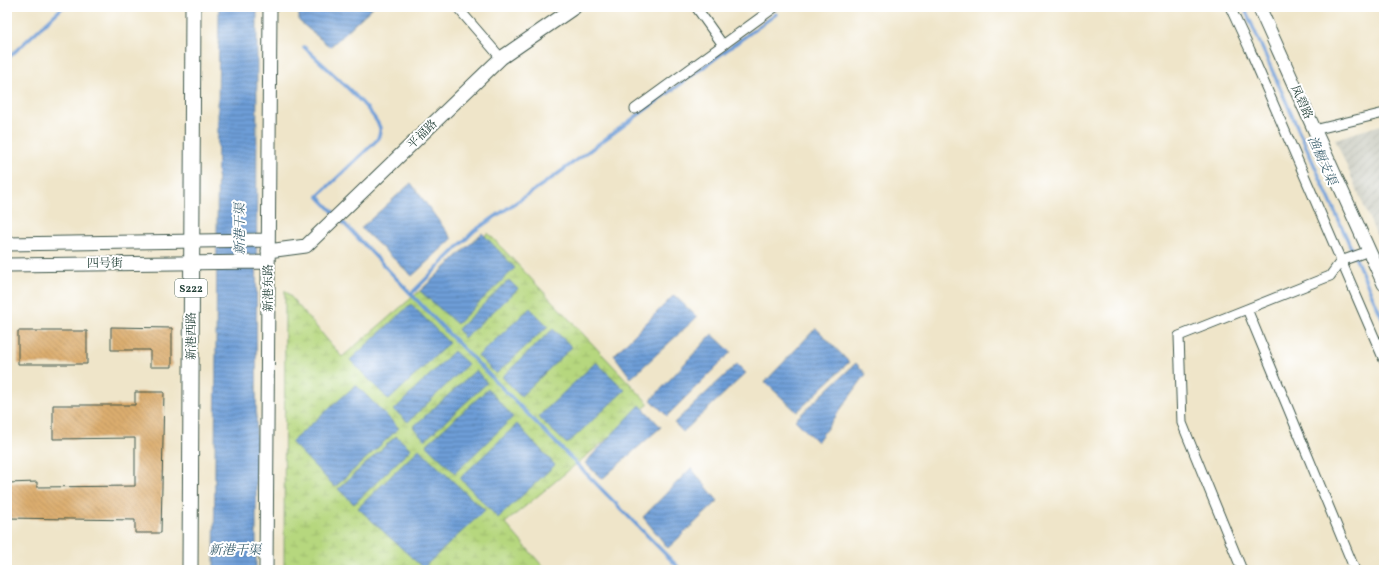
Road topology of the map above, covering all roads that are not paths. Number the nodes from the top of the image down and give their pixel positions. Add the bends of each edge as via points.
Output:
1 (193, 7) edge
2 (270, 7) edge
3 (457, 7) edge
4 (575, 7) edge
5 (696, 7) edge
6 (775, 7) edge
7 (1230, 7) edge
8 (1259, 7) edge
9 (723, 45) junction
10 (501, 58) junction
11 (635, 109) dead end
12 (1384, 113) edge
13 (1314, 130) junction
14 (7, 244) edge
15 (1369, 250) junction
16 (268, 251) junction
17 (1341, 260) junction
18 (7, 265) edge
19 (1384, 284) edge
20 (1247, 309) junction
21 (1384, 360) edge
22 (190, 570) edge
23 (266, 570) edge
24 (1242, 570) edge
25 (1354, 570) edge

1 - 22 main road, 新港西路 / S222
2 - 16 main road, 新港东路
3 - 10 street
4 - 10 main road, 平福路
5 - 9 street
6 - 9 street
7 - 17 street
8 - 13 main road, 凤碧路
9 - 11 street
10 - 16 main road, 平福路 via 306,246
12 - 13 street
13 - 15 main road, 凤碧路
14 - 16 main road, 四号街 via 202,240
15 - 17 street
15 - 19 main road, 凤碧路
16 - 18 main road, 四号街 via 203,261
16 - 23 main road, 新港东路
17 - 20 street via 1330,276
17 - 21 street
20 - 24 street via 1179,336 1182,423
20 - 25 street

